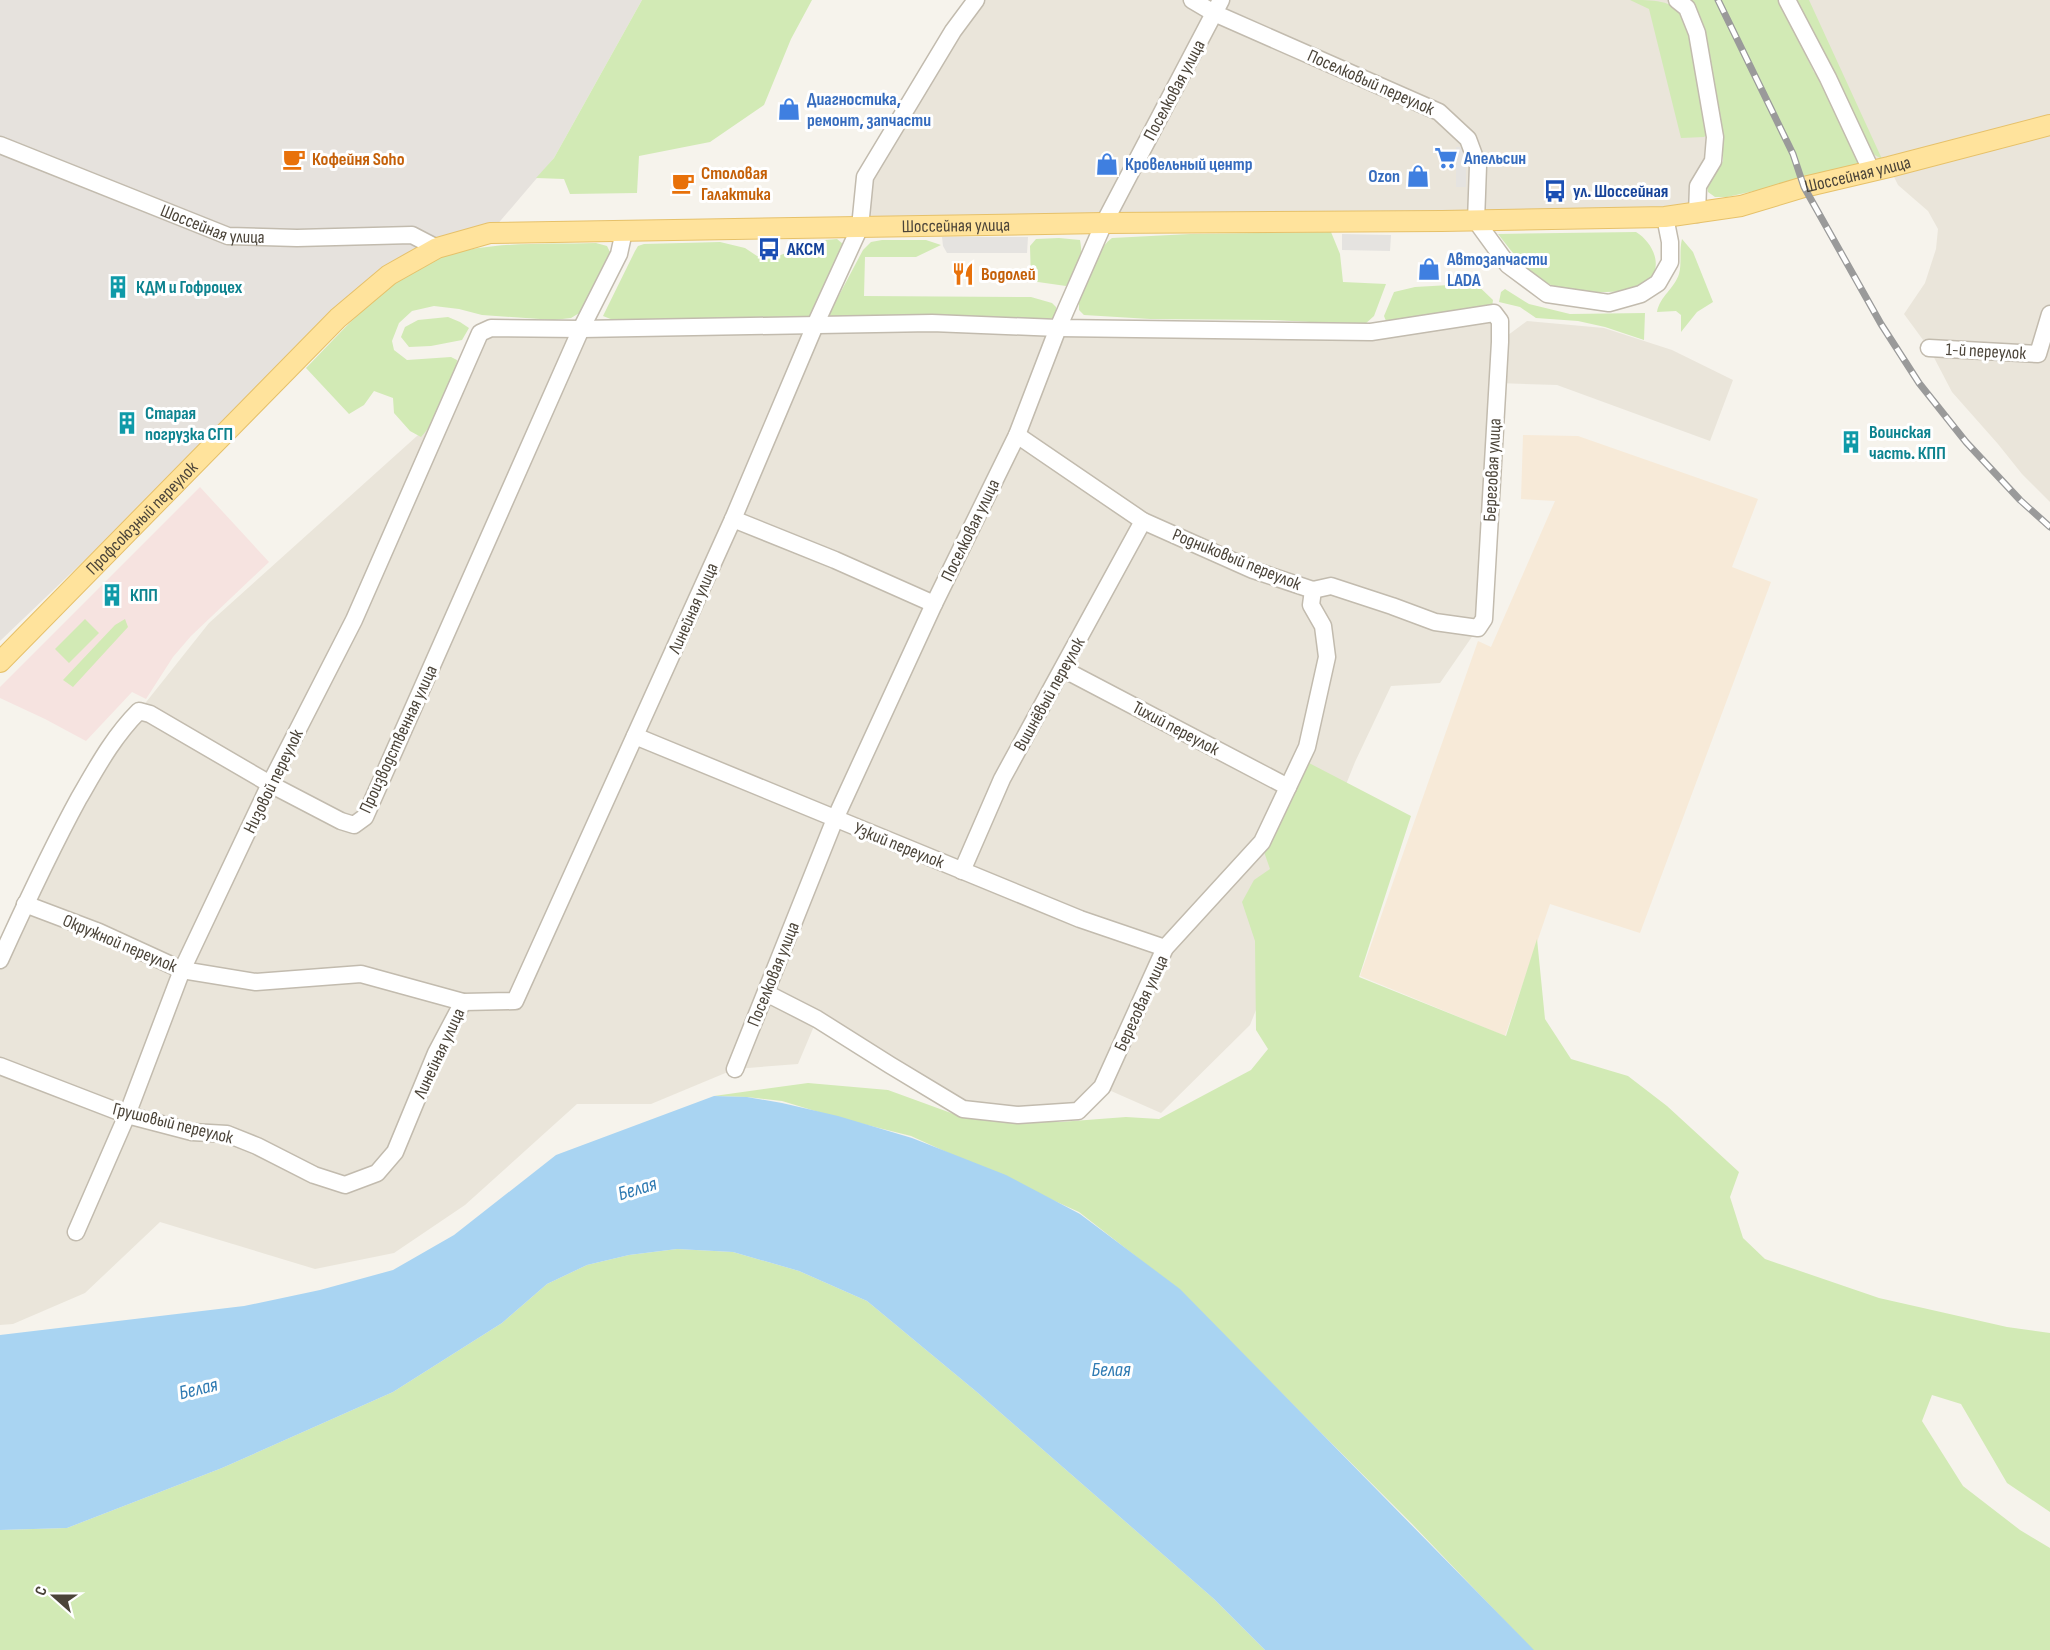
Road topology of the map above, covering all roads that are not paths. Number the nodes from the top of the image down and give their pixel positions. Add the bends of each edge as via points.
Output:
1 (976, 0) edge
2 (1192, 0) edge
3 (1677, 0) edge
4 (1787, 0) edge
5 (1218, 7) edge
6 (2050, 125) edge
7 (0, 145) edge
8 (1871, 170) junction
9 (1697, 214) junction
10 (1665, 218) junction
11 (1476, 221) junction
12 (1104, 223) junction
13 (861, 227) junction
14 (624, 231) junction
15 (437, 248) junction
16 (389, 275) joint
17 (2050, 314) edge
18 (816, 323) junction
19 (1058, 328) junction
20 (581, 329) junction
21 (1929, 348) dead end
22 (1017, 435) junction
23 (733, 519) junction
24 (1143, 521) junction
25 (1314, 590) junction
26 (934, 604) junction
27 (1478, 628) joint
28 (0, 662) edge
29 (1063, 669) junction
30 (635, 736) junction
31 (270, 784) junction
32 (1288, 787) junction
33 (835, 819) junction
34 (962, 871) junction
35 (25, 904) junction
36 (1166, 948) junction
37 (0, 960) edge
38 (182, 970) junction
39 (766, 993) junction
40 (463, 1002) junction
41 (0, 1066) edge
42 (735, 1069) dead end
43 (127, 1114) junction
44 (377, 1173) joint
45 (76, 1232) dead end

1 - 13 street, Линейная улица via 953,31 865,177
2 - 5 street, Поселковый переулок
3 - 9 street via 1687,8 1697,33 1715,137 1713,161 1698,186
4 - 8 street
5 - 11 street, Поселковый переулок via 1439,112 1468,139 1478,166
5 - 12 street, Поселковая улица
6 - 8 main road, Шоссейная улица
7 - 15 street, Шоссейная улица via 228,236 412,235
8 - 9 main road, Шоссейная улица via 1741,206
9 - 10 main road, Шоссейная улица
10 - 11 main road, Шоссейная улица
10 - 11 street via 1670,262 1658,283 1641,294 1609,303 1547,294 1508,265
11 - 12 main road, Шоссейная улица
12 - 13 main road, Шоссейная улица
12 - 19 street, Поселковая улица
13 - 14 main road, Шоссейная улица
13 - 18 street, Линейная улица
14 - 15 main road, Шоссейная улица via 490,233
14 - 20 street, Производственная улица via 619,254
15 - 16 main road, Шоссейная улица
16 - 28 main road, Профсоюзный переулок via 338,318
17 - 21 street, 1-й переулок via 2038,354
18 - 19 street
18 - 20 street
18 - 23 street, Линейная улица
19 - 22 street, Поселковая улица
19 - 27 street, Береговая улица via 1371,332 1494,313 1500,321 1500,342 1484,619
20 - 31 street, Низовой переулок via 491,328 480,333 354,620
20 - 31 street, Производственная улица via 365,818 354,825 341,821
22 - 24 street, Родниковый переулок
22 - 26 street, Поселковая улица
23 - 26 street
23 - 30 street, Линейная улица
24 - 25 street, Родниковый переулок via 1253,570
24 - 29 street, Вишнёвый переулок
25 - 27 street, Родниковый переулок via 1331,586 1435,622
25 - 32 street, Береговая улица via 1311,605 1323,626 1327,657 1307,747
26 - 33 street, Поселковая улица
29 - 32 street, Тихий переулок
29 - 34 street, Вишнёвый переулок via 1002,778
30 - 33 street, Узкий переулок
30 - 40 street, Линейная улица via 515,1001
31 - 35 street, Производственная улица via 139,711 104,754
31 - 38 street, Низовой переулок
32 - 36 street, Береговая улица via 1262,842
33 - 34 street, Узкий переулок
33 - 39 street, Поселковая улица
34 - 36 street, Узкий переулок via 1080,919
35 - 37 street, Производственная улица
35 - 38 street, Окружной переулок
36 - 39 street, Береговая улица via 1102,1087 1078,1111 1018,1115 963,1109 817,1018
38 - 40 street, Окружной переулок via 256,982 360,974
38 - 43 street, Низовой переулок
39 - 42 street, Поселковая улица
40 - 44 street, Линейная улица via 436,1053 395,1152
41 - 43 street, Грушовый переулок
43 - 44 street, Грушовый переулок via 192,1132 227,1134 314,1175 345,1185
43 - 45 street, Низовой переулок

